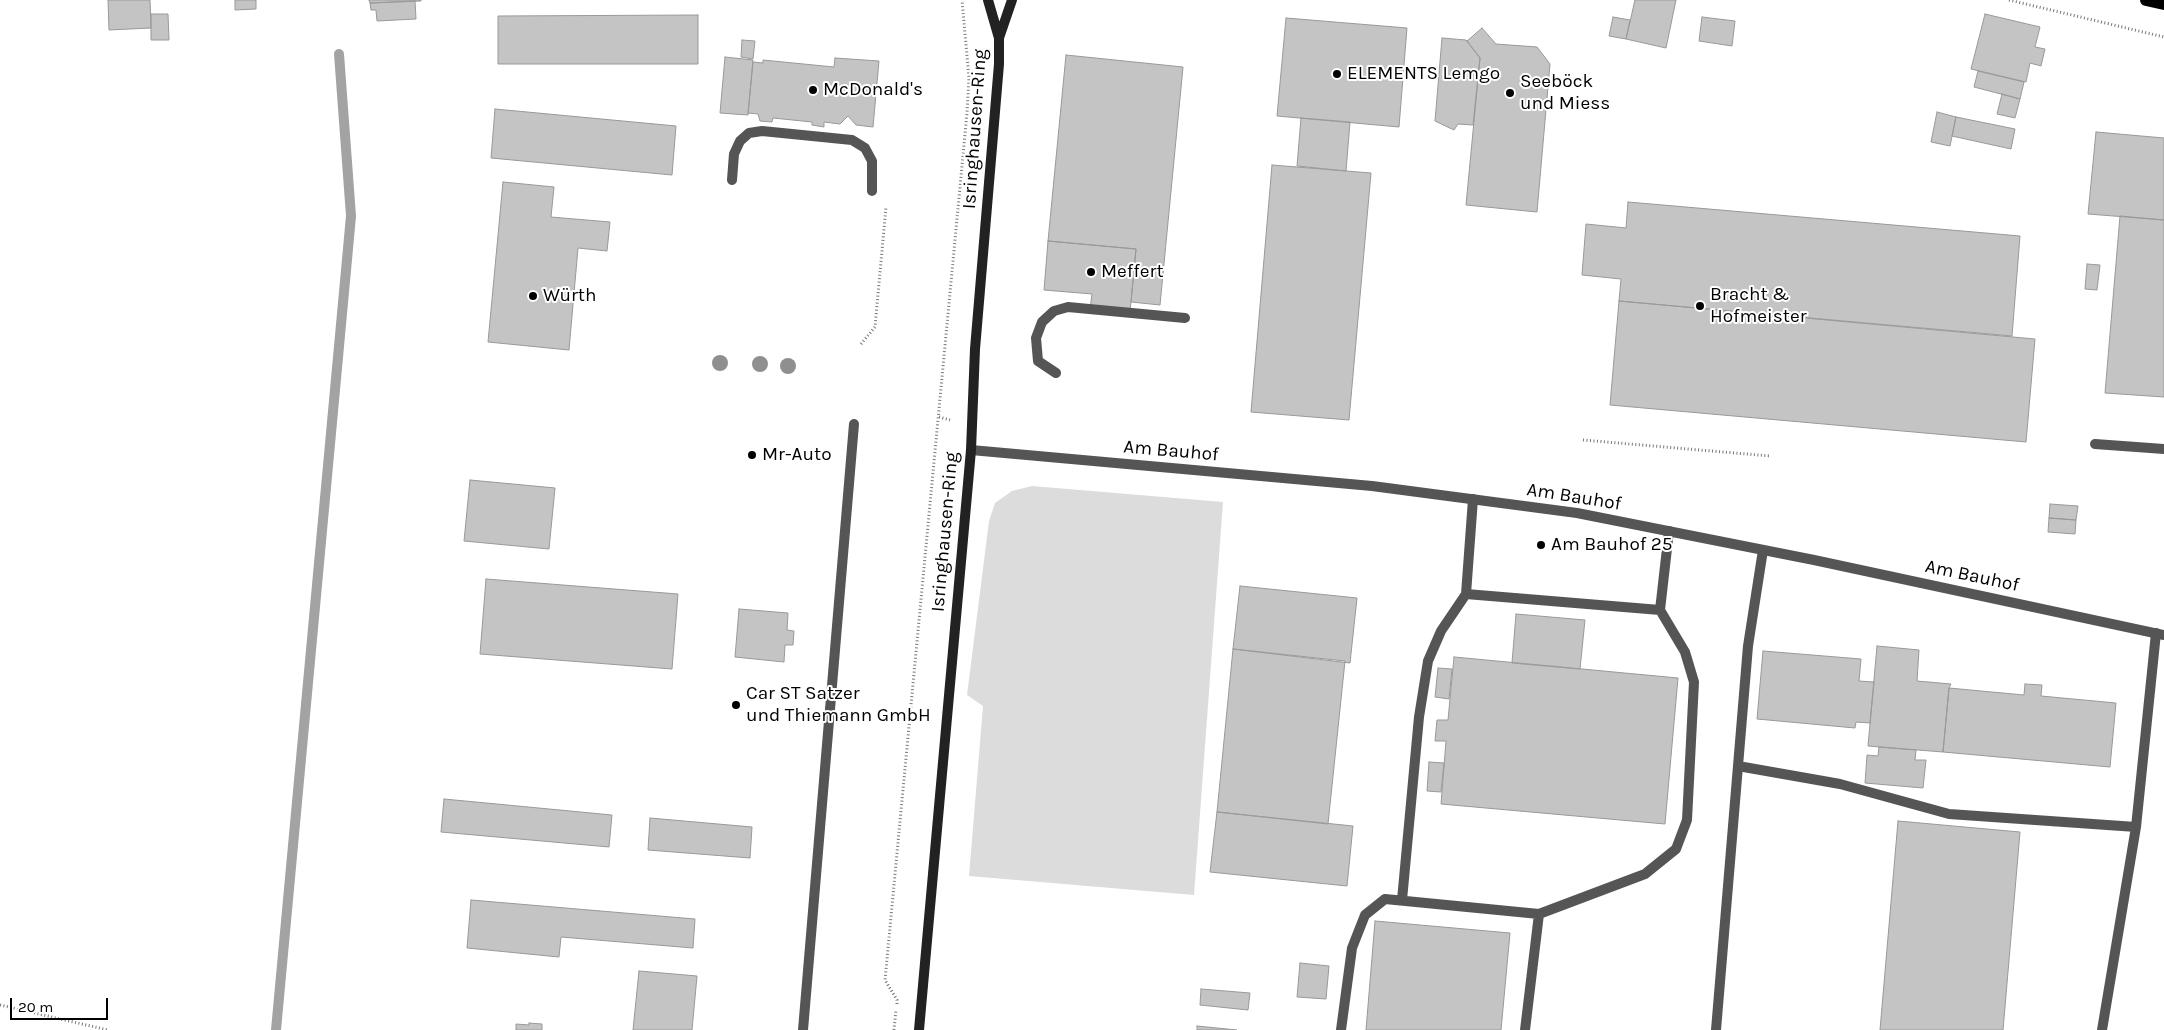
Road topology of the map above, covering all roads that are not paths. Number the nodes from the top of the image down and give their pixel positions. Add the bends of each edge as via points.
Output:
1 (988, 0) edge
2 (1012, 0) edge
3 (2146, 0) edge
4 (2164, 4) edge
5 (999, 38) junction
6 (732, 180) dead end
7 (872, 191) road end
8 (1185, 318) dead end
9 (1056, 373) dead end
10 (854, 424) dead end
11 (2095, 444) dead end
12 (2164, 449) edge
13 (970, 450) junction
14 (1472, 500) junction
15 (1668, 531) junction
16 (1763, 550) junction
17 (1466, 594) junction
18 (1660, 610) junction
19 (2160, 634) edge
20 (1738, 766) junction
21 (2136, 827) junction
22 (1402, 900) junction
23 (1539, 914) junction
24 (803, 1030) edge
25 (919, 1030) edge
26 (1341, 1030) edge
27 (1526, 1030) edge
28 (1716, 1030) edge
29 (2102, 1030) edge

1 - 5 street, Isringhausen-Ring
2 - 5 street, Isringhausen-Ring
3 - 4 main road
5 - 13 street, Isringhausen-Ring via 974,349
6 - 7 street via 734,154 740,141 749,133 762,131 852,140 865,148 872,161
8 - 9 street via 1068,308 1054,311 1042,322 1036,338 1038,360
10 - 24 street
11 - 12 street
13 - 14 street, Am Bauhof via 1372,486
13 - 25 street, Isringhausen-Ring
14 - 15 street, Am Bauhof via 1577,513
14 - 17 street
15 - 16 street, Am Bauhof
15 - 18 street
16 - 19 street, Am Bauhof
16 - 20 street via 1748,646
17 - 18 street
17 - 22 street via 1441,631 1428,661 1419,717
18 - 23 street via 1685,652 1694,682 1687,820 1676,849 1644,874
19 - 21 street
20 - 21 street via 1840,784 1949,814
20 - 28 street
21 - 29 street
22 - 23 street
22 - 26 street via 1385,899 1365,915 1352,948
23 - 27 street

